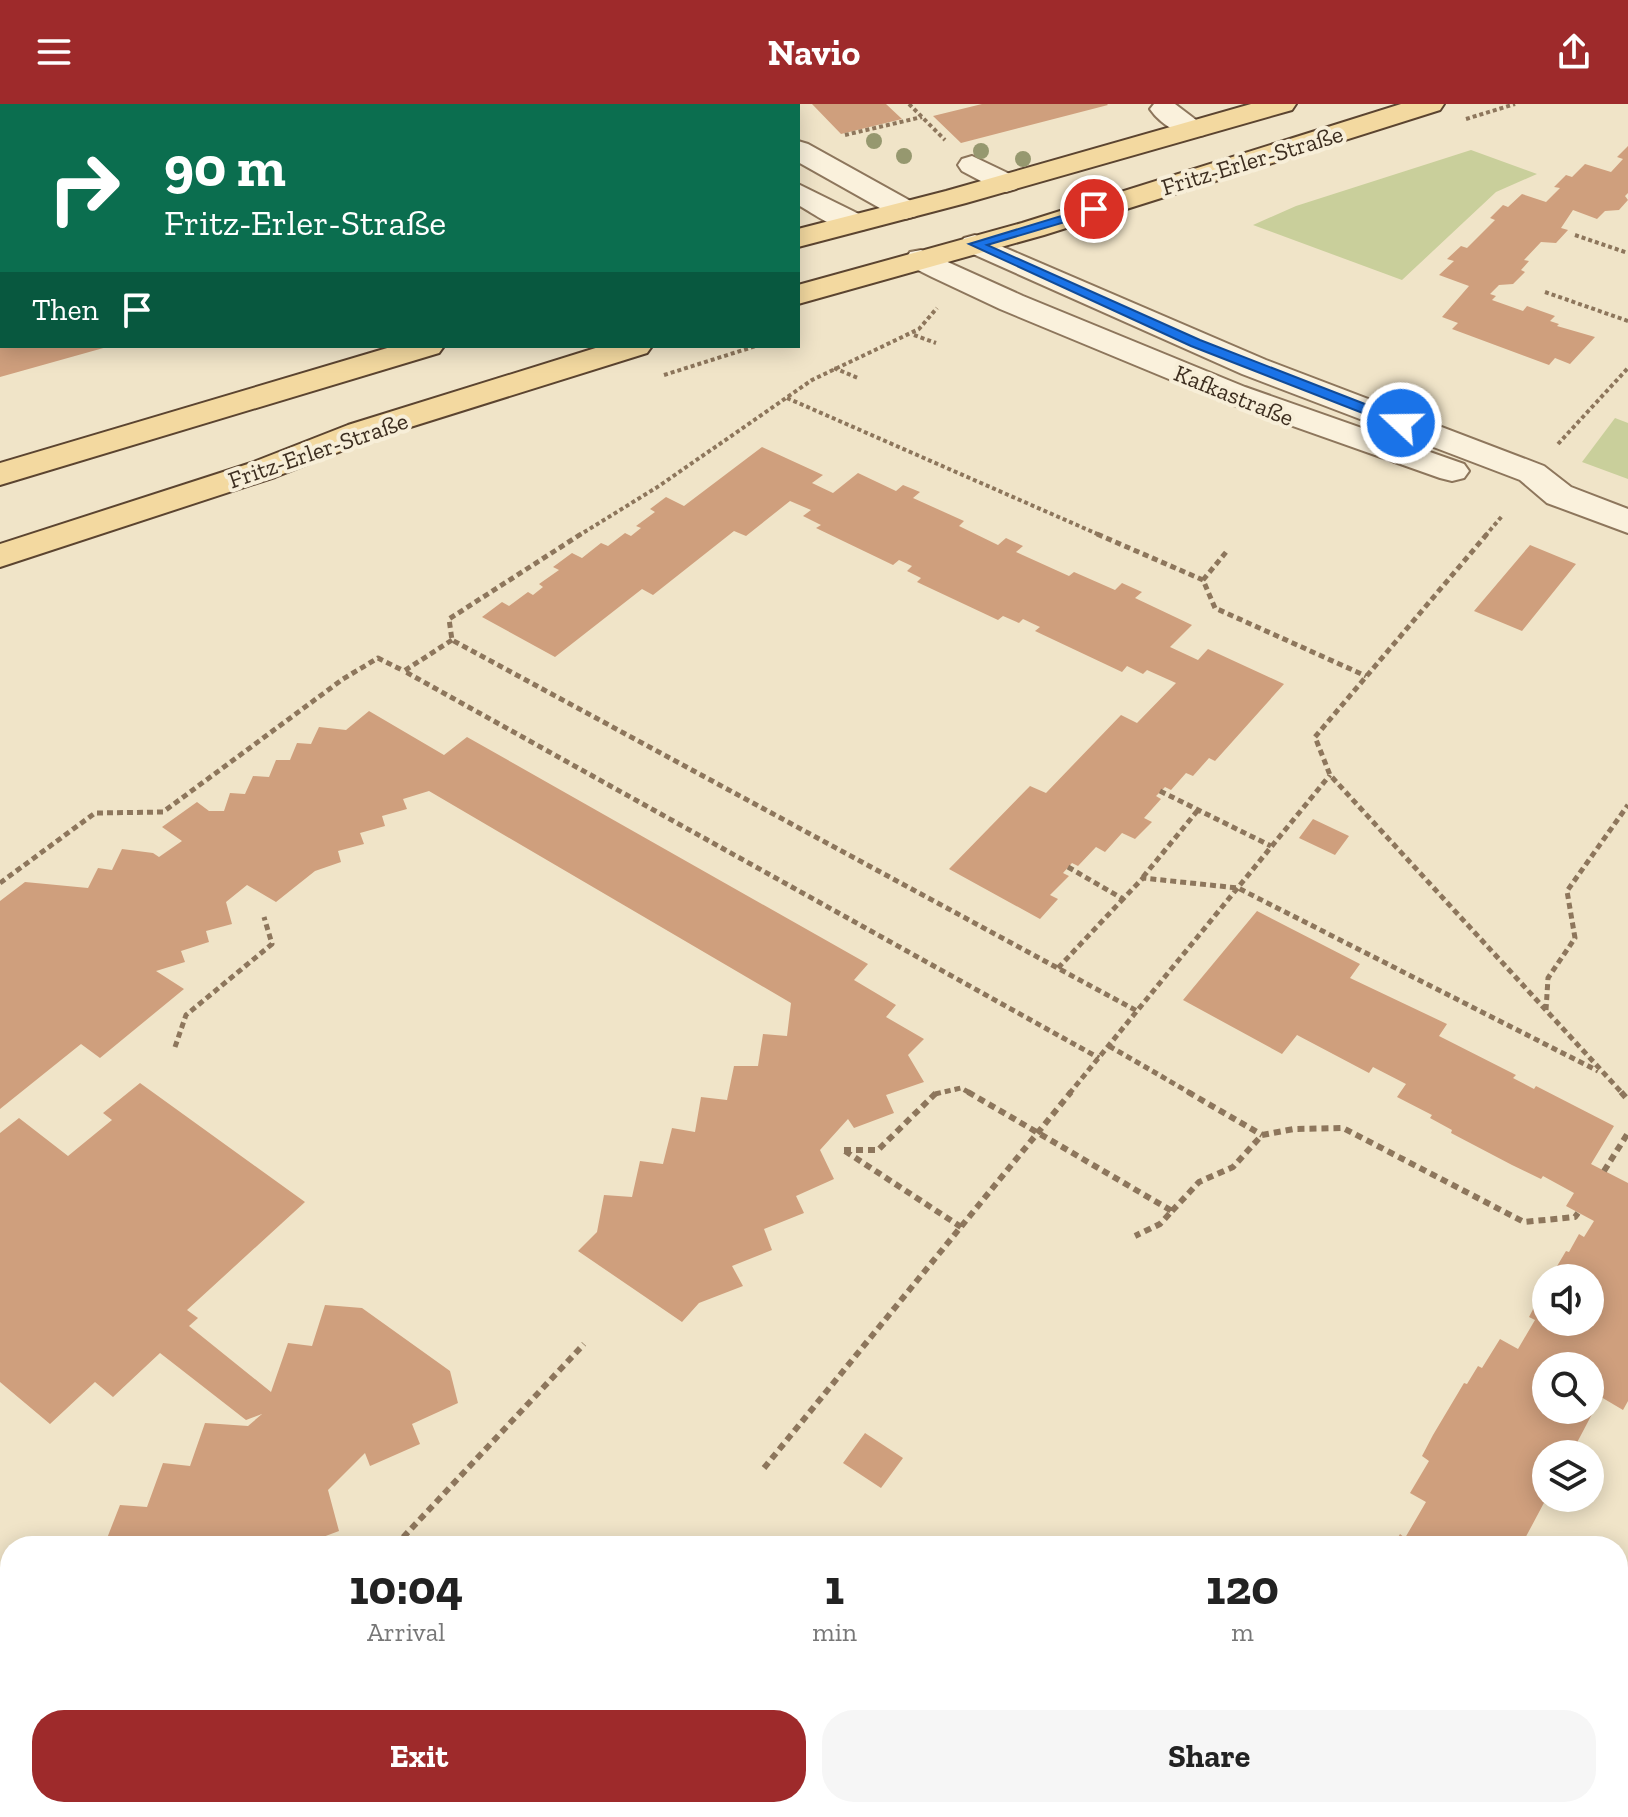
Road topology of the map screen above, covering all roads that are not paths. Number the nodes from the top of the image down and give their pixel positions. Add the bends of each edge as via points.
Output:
1 (1282, 104) edge
2 (1430, 104) edge
3 (1164, 109) dead end
4 (1194, 129) junction
5 (800, 151) edge
6 (972, 165) road end
7 (1006, 183) junction
8 (800, 194) edge
9 (905, 210) junction
10 (854, 223) junction
11 (800, 237) edge
12 (975, 244) junction
13 (921, 259) junction
14 (800, 294) edge
15 (421, 348) edge
16 (630, 348) edge
17 (0, 474) edge
18 (1559, 495) junction
19 (1628, 522) edge
20 (0, 556) edge

1 - 4 main road, Fritz-Erler-Straße
2 - 12 main road, Fritz-Erler-Straße
3 - 4 street
4 - 7 main road, Fritz-Erler-Straße
5 - 9 street
6 - 7 street
7 - 9 main road, Fritz-Erler-Straße
8 - 10 street
9 - 10 main road, Fritz-Erler-Straße
9 - 12 main road
10 - 11 main road, Fritz-Erler-Straße
10 - 13 main road
12 - 13 main road, Fritz-Erler-Straße
12 - 18 street, Kafkastraße via 1254,367 1532,473
13 - 14 main road, Fritz-Erler-Straße
13 - 18 street, Kafkastraße via 968,285 1293,420 1521,493
15 - 17 main road
16 - 20 main road, Fritz-Erler-Straße via 360,432 263,470
18 - 19 street, Kafkastraße

